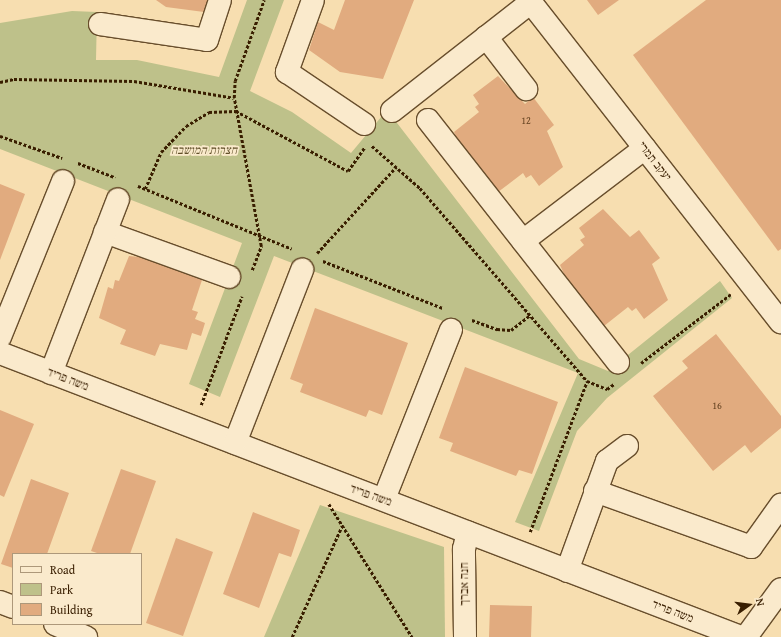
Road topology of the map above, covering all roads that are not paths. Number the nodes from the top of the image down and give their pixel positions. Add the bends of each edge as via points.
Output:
1 (220, 0) edge
2 (313, 0) edge
3 (530, 1) edge
4 (100, 24) dead end
5 (486, 37) junction
6 (526, 89) dead end
7 (392, 112) dead end
8 (428, 120) dead end
9 (366, 133) road end
10 (645, 148) junction
11 (66, 170) road end
12 (123, 187) road end
13 (105, 232) junction
14 (523, 241) junction
15 (305, 260) road end
16 (241, 281) road end
17 (781, 322) edge
18 (459, 324) road end
19 (0, 337) edge
20 (0, 353) edge
21 (618, 362) dead end
22 (51, 373) junction
23 (235, 443) junction
24 (627, 446) dead end
25 (596, 491) junction
26 (384, 499) junction
27 (781, 505) edge
28 (468, 532) junction
29 (567, 571) junction
30 (781, 589) edge
31 (0, 602) edge
32 (12, 607) edge
33 (57, 625) edge
34 (86, 637) edge
35 (465, 637) edge
36 (741, 637) edge
37 (746, 637) edge

1 - 4 street via 207,40
2 - 9 street via 287,72
3 - 5 street
3 - 10 street, יעקב תמרי
5 - 6 street
5 - 7 street
8 - 14 street
10 - 14 street
10 - 17 street, יעקב תמרי
11 - 19 street
12 - 13 street
13 - 16 street
13 - 22 street
14 - 21 street
15 - 23 street
18 - 26 street
20 - 22 street, משה פריד
22 - 23 street, משה פריד
23 - 26 street, משה פריד
24 - 25 street via 607,460
25 - 27 street via 751,547
25 - 29 street
26 - 28 street, משה פריד
28 - 29 street, משה פריד
28 - 35 street, חנה אברך via 464,549
29 - 36 street, משה פריד
30 - 37 street
31 - 32 street
33 - 34 street

